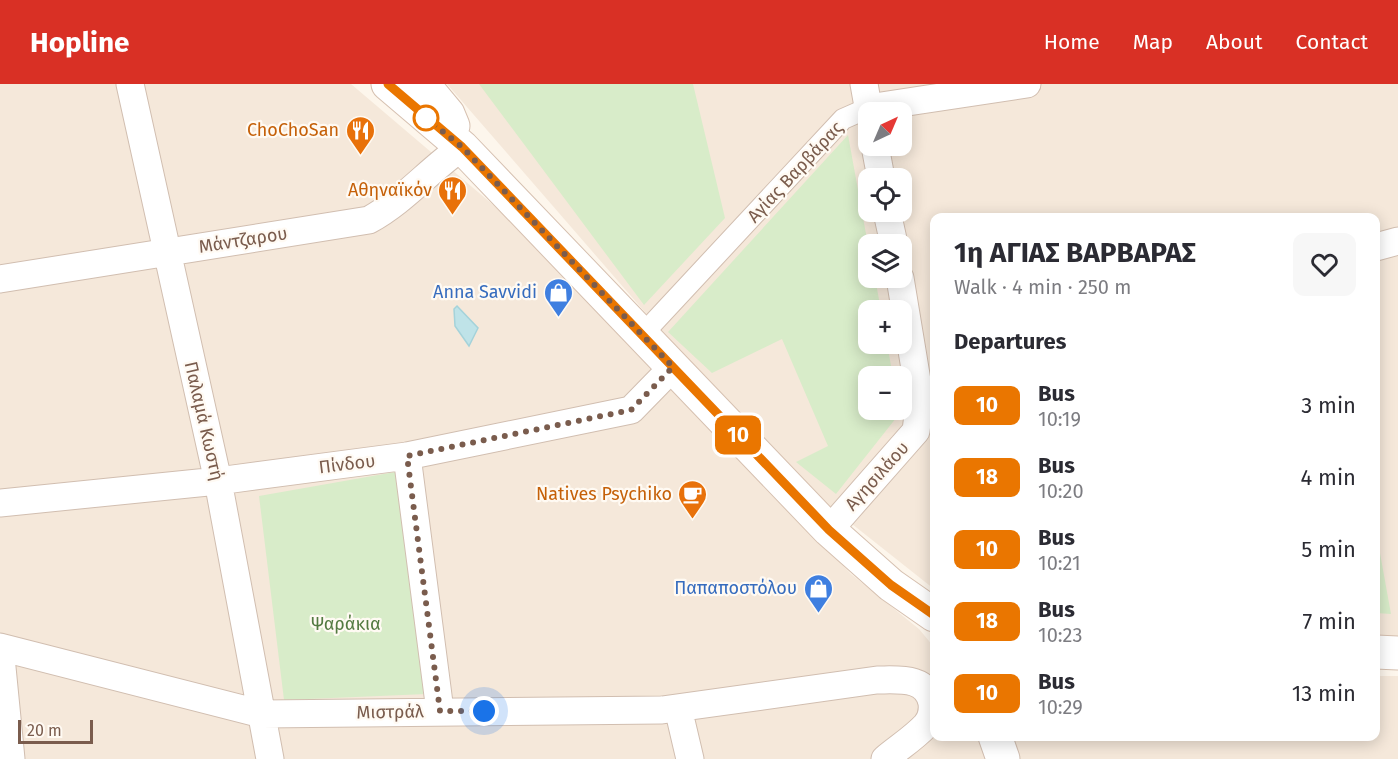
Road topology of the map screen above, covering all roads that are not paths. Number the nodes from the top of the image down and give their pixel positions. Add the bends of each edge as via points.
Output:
1 (130, 84) edge
2 (388, 84) edge
3 (423, 84) edge
4 (1027, 84) edge
5 (867, 102) edge
6 (858, 108) edge
7 (462, 147) junction
8 (1398, 241) edge
9 (1380, 246) edge
10 (166, 253) junction
11 (0, 279) edge
12 (903, 288) edge
13 (642, 335) junction
14 (924, 350) edge
15 (673, 367) junction
16 (407, 456) junction
17 (218, 481) junction
18 (0, 503) edge
19 (829, 530) junction
20 (930, 612) edge
21 (0, 647) edge
22 (1380, 652) edge
23 (1398, 653) edge
24 (930, 704) edge
25 (678, 708) junction
26 (440, 711) junction
27 (262, 714) junction
28 (930, 717) edge
29 (997, 741) edge
30 (11, 759) edge
31 (270, 759) edge
32 (690, 759) edge
33 (885, 759) edge
34 (1003, 759) edge

1 - 10 street, Παλαμά Κωστή
2 - 7 main road
3 - 7 main road via 448,114
4 - 5 street, Αγίας Βαρβάρας
6 - 13 street, Αγίας Βαρβάρας via 843,119
7 - 10 street, Μάντζαρου via 437,164 390,209 369,220
7 - 13 main road
8 - 9 street
10 - 11 street, Μάντζαρου
10 - 17 street, Παλαμά Κωστή
12 - 14 street, Αγησιλάου
13 - 15 main road
14 - 19 street, Αγησιλάου via 916,431
15 - 16 street, Πίνδου via 631,410
15 - 19 main road
16 - 17 street, Πίνδου
16 - 26 street
17 - 18 street, Πίνδου
17 - 27 street, Παλαμά Κωστή
19 - 20 main road via 877,573
21 - 27 street, Μιστράλ
21 - 30 street
22 - 23 main road
24 - 25 street, Μιστράλ via 927,691 917,683 877,680
25 - 26 street, Μιστράλ
25 - 32 street
26 - 27 street, Μιστράλ
27 - 31 street, Παλαμά Κωστή
28 - 33 street, Μιστράλ via 927,724
29 - 34 main road

